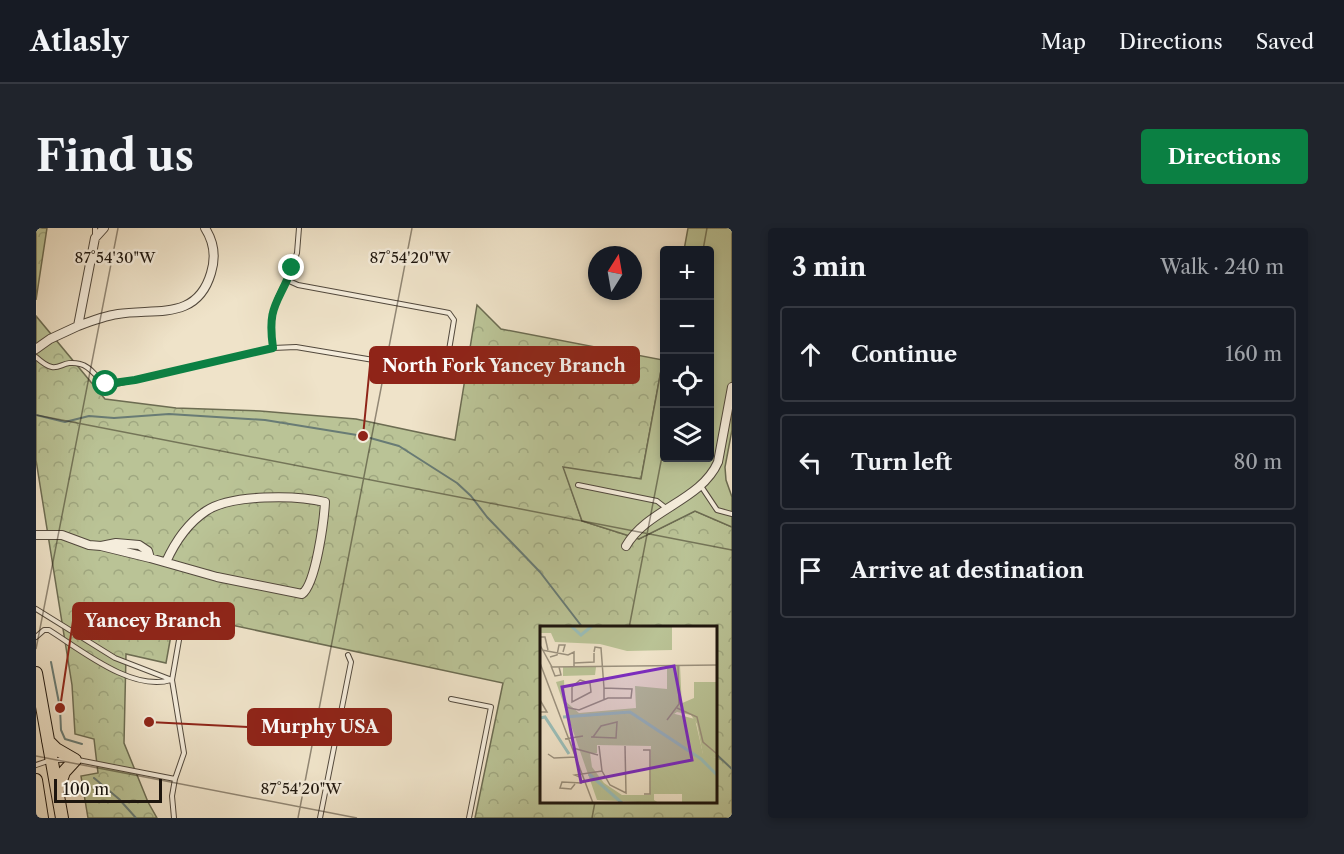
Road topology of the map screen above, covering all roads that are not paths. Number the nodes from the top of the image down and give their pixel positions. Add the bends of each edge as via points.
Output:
1 (95, 228) edge
2 (104, 228) edge
3 (205, 228) edge
4 (299, 228) edge
5 (95, 238) junction
6 (288, 280) junction
7 (78, 326) junction
8 (273, 348) junction
9 (36, 349) edge
10 (36, 357) edge
11 (732, 387) edge
12 (578, 485) dead end
13 (700, 485) junction
14 (666, 509) junction
15 (732, 514) edge
16 (36, 535) edge
17 (626, 546) dead end
18 (166, 562) junction
19 (36, 609) edge
20 (186, 622) dead end
21 (36, 636) edge
22 (348, 656) dead end
23 (36, 673) edge
24 (172, 680) junction
25 (451, 699) dead end
26 (48, 741) junction
27 (51, 760) junction
28 (75, 760) junction
29 (36, 765) edge
30 (175, 779) junction
31 (37, 786) edge
32 (57, 792) junction
33 (42, 818) edge
34 (62, 818) edge
35 (174, 818) edge
36 (320, 818) edge
37 (469, 818) edge

1 - 5 lane
2 - 5 street
3 - 7 street via 214,250 213,267 198,296 178,309 117,314
4 - 6 lane via 297,253
5 - 7 street
6 - 8 lane via 272,312
6 - 8 lane via 449,313 454,324 449,357 446,367 439,371 296,347
7 - 9 street
8 - 10 lane via 112,385 103,383 85,365 53,368
11 - 13 street via 718,462 715,471
12 - 14 lane via 657,501
13 - 14 street
13 - 15 lane via 717,510
14 - 17 street via 631,537
16 - 18 street via 62,535
18 - 18 street via 302,594 312,576 325,502 276,497 222,503 206,510 190,525
19 - 24 lane via 115,658
20 - 24 lane
21 - 24 lane via 49,630 108,668 163,683
22 - 36 lane via 351,662
23 - 26 main road
24 - 30 lane via 184,753
25 - 37 lane via 491,707
26 - 27 main road
26 - 28 main road
27 - 28 lane
27 - 29 lane
27 - 32 main road
28 - 30 lane
28 - 32 main road via 64,772
30 - 35 lane
31 - 33 main road
32 - 34 main road

